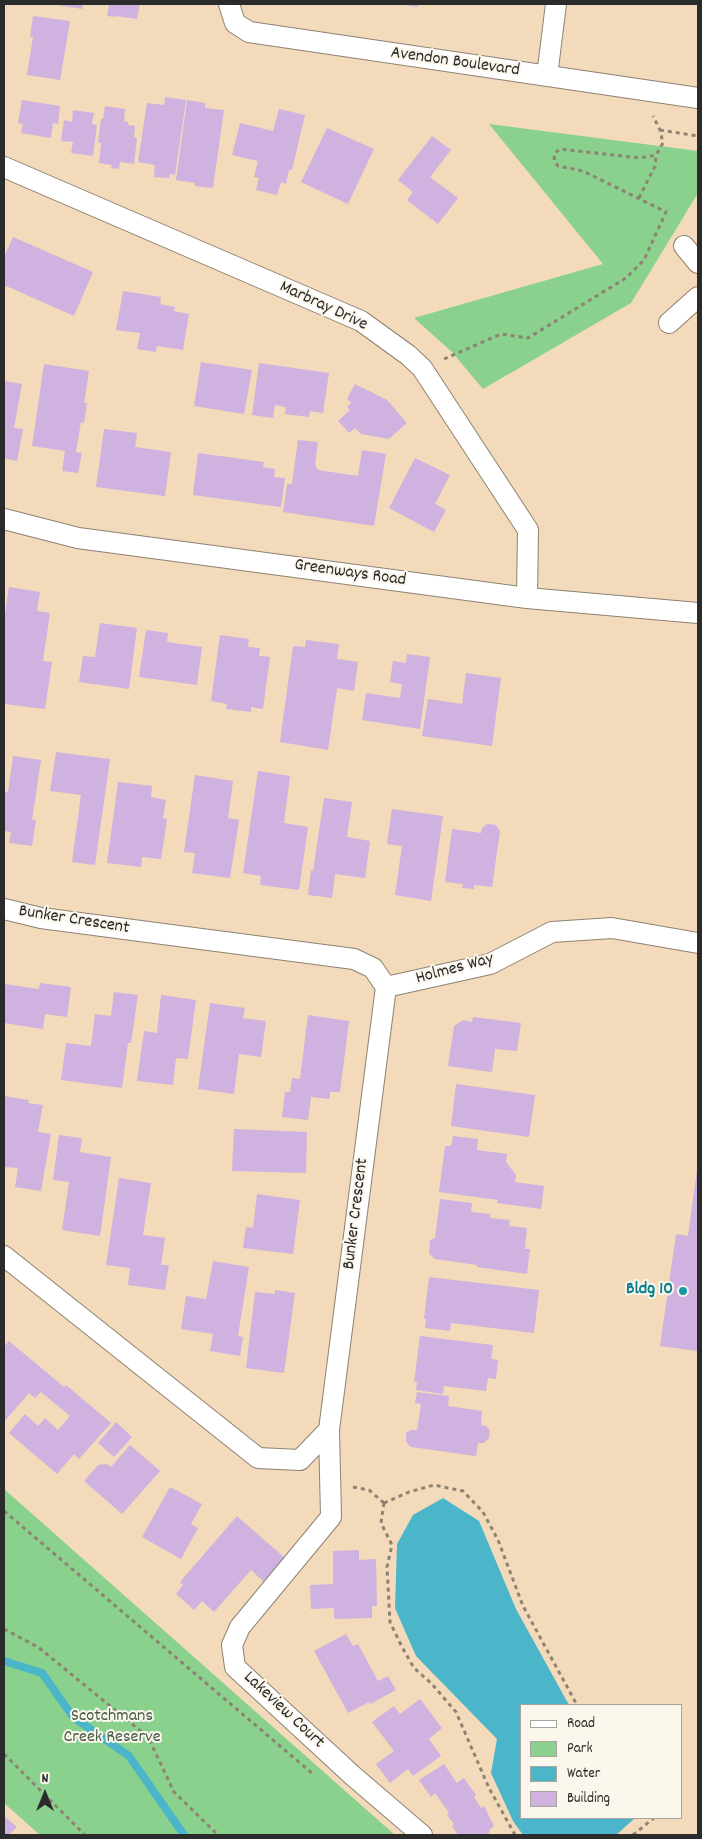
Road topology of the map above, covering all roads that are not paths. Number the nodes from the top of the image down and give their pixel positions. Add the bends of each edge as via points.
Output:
1 (229, 4) edge
2 (556, 4) edge
3 (547, 76) junction
4 (698, 98) edge
5 (4, 166) edge
6 (684, 246) dead end
7 (698, 263) edge
8 (698, 297) edge
9 (669, 323) dead end
10 (4, 519) edge
11 (527, 598) junction
12 (698, 613) edge
13 (4, 909) edge
14 (698, 943) edge
15 (386, 987) junction
16 (4, 1256) edge
17 (329, 1430) junction
18 (422, 1835) edge

1 - 3 street, Avendon Boulevard via 235,23 249,32
2 - 3 street
3 - 4 street, Avendon Boulevard
5 - 11 street, Marbray Drive via 361,321 408,355 422,368 528,530
6 - 7 street
8 - 9 street
10 - 11 street, Greenways Road via 78,538
11 - 12 street, Greenways Road
13 - 15 street, Bunker Crescent via 41,918 354,959 373,968
14 - 15 street, Holmes Way via 612,928 552,932 490,964
15 - 17 street, Bunker Crescent
16 - 17 street via 258,1458 300,1460
17 - 18 street, Lakeview Court via 332,1517 240,1627 232,1645 235,1667

